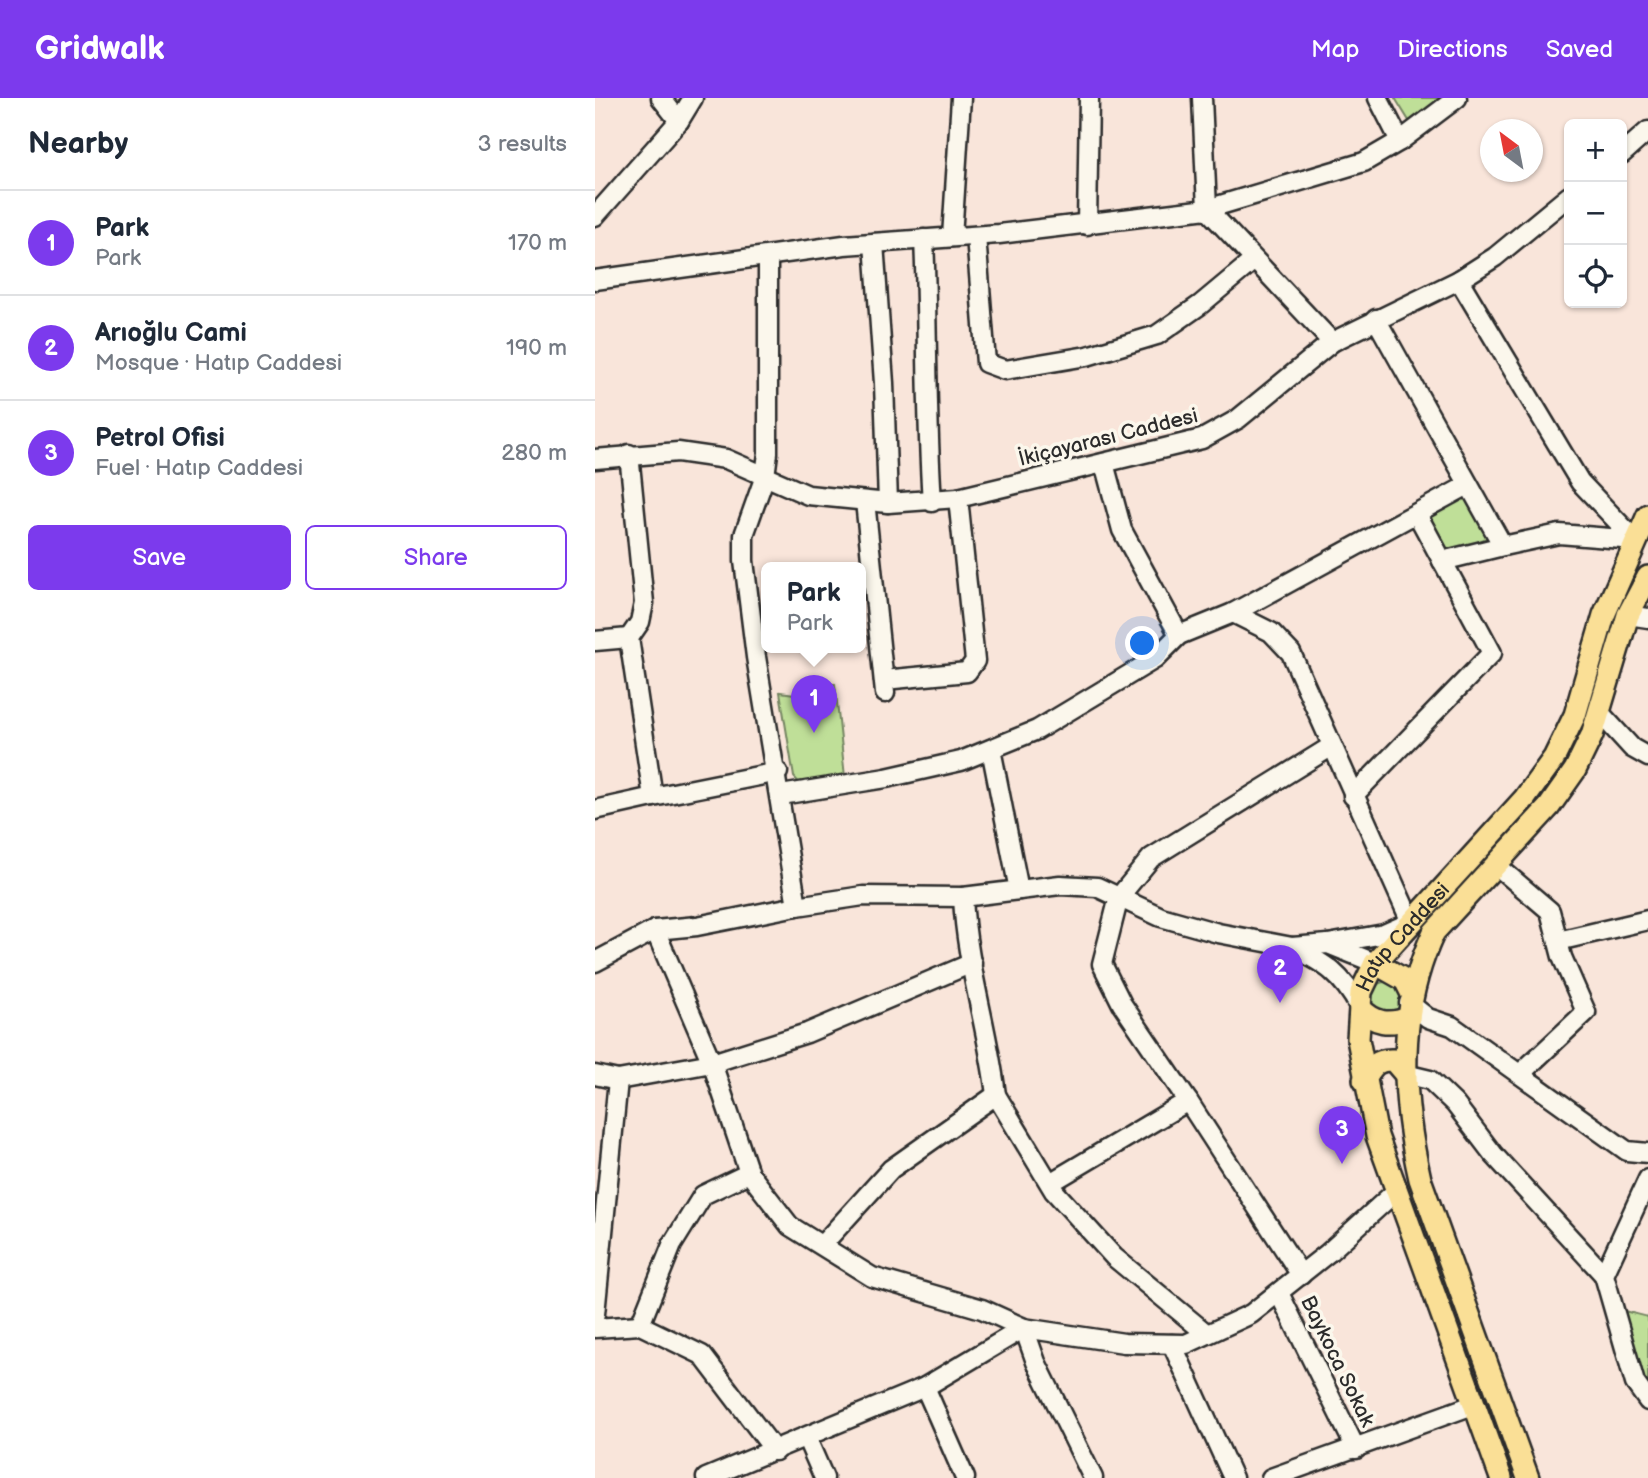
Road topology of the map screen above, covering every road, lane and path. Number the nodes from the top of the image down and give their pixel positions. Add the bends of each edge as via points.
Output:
1 (661, 98) edge
2 (693, 98) edge
3 (961, 98) edge
4 (1089, 98) edge
5 (1202, 98) edge
6 (1378, 98) edge
7 (1457, 98) edge
8 (679, 121) junction
9 (1648, 131) edge
10 (1400, 141) junction
11 (1634, 147) edge
12 (1564, 200) edge
13 (1207, 209) junction
14 (595, 216) edge
15 (1087, 225) junction
16 (976, 236) junction
17 (952, 237) junction
18 (924, 239) junction
19 (874, 243) junction
20 (768, 257) junction
21 (1254, 260) junction
22 (1459, 280) junction
23 (595, 281) edge
24 (1376, 319) junction
25 (1332, 342) junction
26 (629, 454) junction
27 (595, 459) edge
28 (1104, 463) junction
29 (765, 476) junction
30 (1468, 485) junction
31 (958, 498) junction
32 (865, 501) junction
33 (932, 502) junction
34 (888, 503) junction
35 (1417, 514) junction
36 (1648, 515) edge
37 (1635, 540) junction
38 (1503, 546) junction
39 (1442, 561) junction
40 (1648, 577) edge
41 (1233, 613) junction
42 (1638, 617) edge
43 (1179, 635) junction
44 (629, 638) junction
45 (595, 641) edge
46 (1599, 713) junction
47 (1332, 746) junction
48 (991, 749) junction
49 (1648, 757) edge
50 (778, 772) junction
51 (781, 795) junction
52 (1353, 796) junction
53 (653, 797) junction
54 (595, 810) edge
55 (1496, 865) junction
56 (1019, 890) junction
57 (963, 897) junction
58 (1119, 897) junction
59 (797, 906) junction
60 (1648, 920) edge
61 (1411, 922) junction
62 (655, 930) junction
63 (1558, 941) junction
64 (1328, 944) junction
65 (1292, 947) junction
66 (595, 962) edge
67 (972, 963) junction
68 (1375, 963) junction
69 (1410, 1005) junction
70 (1360, 1008) junction
71 (712, 1063) junction
72 (1405, 1073) junction
73 (1520, 1074) junction
74 (595, 1075) edge
75 (618, 1080) junction
76 (1364, 1080) junction
77 (996, 1095) junction
78 (1188, 1101) junction
79 (1648, 1153) edge
80 (749, 1173) junction
81 (1648, 1179) edge
82 (1049, 1183) junction
83 (1395, 1192) junction
84 (822, 1245) junction
85 (1301, 1275) junction
86 (1604, 1275) junction
87 (1279, 1293) junction
88 (595, 1314) edge
89 (640, 1325) junction
90 (595, 1328) edge
91 (1024, 1328) junction
92 (1207, 1334) junction
93 (1172, 1344) junction
94 (925, 1387) junction
95 (1648, 1401) edge
96 (1473, 1405) junction
97 (807, 1439) junction
98 (1356, 1449) junction
99 (775, 1451) junction
100 (706, 1478) edge
101 (824, 1478) edge
102 (965, 1478) edge
103 (1093, 1478) edge
104 (1233, 1478) edge
105 (1271, 1478) edge
106 (1501, 1478) edge
107 (1528, 1478) edge

1 - 8 street
2 - 8 street
3 - 17 street
4 - 15 street
5 - 13 street
6 - 10 street
7 - 10 street
8 - 14 street
9 - 11 street
10 - 13 street via 1364,162
12 - 22 street, İkiçayarası Caddesi
13 - 15 street
13 - 21 street
15 - 16 street
16 - 17 street
16 - 21 street via 986,363 1005,370 1087,356 1157,335
17 - 18 street
18 - 19 street
18 - 33 street
19 - 20 street
19 - 34 street
20 - 23 street
20 - 29 street
21 - 25 street
22 - 24 street, İkiçayarası Caddesi
22 - 37 street via 1580,482
24 - 25 street, İkiçayarası Caddesi
24 - 30 street
25 - 28 street, İkiçayarası Caddesi via 1238,419 1202,439
26 - 27 street, İkiçayarası Caddesi
26 - 29 street, İkiçayarası Caddesi via 678,452 726,460
26 - 44 street via 644,603 640,622
28 - 31 street, İkiçayarası Caddesi
28 - 43 street via 1122,530
29 - 32 street, İkiçayarası Caddesi via 808,495
29 - 50 street via 744,535 744,561
30 - 35 street
30 - 38 street
31 - 32 street via 975,661 967,671 885,687
31 - 33 street, İkiçayarası Caddesi
32 - 34 street, İkiçayarası Caddesi
33 - 34 street, İkiçayarası Caddesi
35 - 39 street
35 - 41 street
36 - 37 main road, Hatıp Caddesi
37 - 38 street via 1559,534
37 - 61 main road, Hatıp Caddesi via 1604,615 1575,715 1554,758 1525,798
38 - 39 street
39 - 52 street via 1492,653
40 - 42 main road, Hatıp Caddesi
41 - 43 street
41 - 47 street via 1271,632 1291,653
42 - 46 main road, Hatıp Caddesi
43 - 48 street via 1155,659 1037,730
44 - 45 street
44 - 53 street
46 - 49 street via 1632,748
46 - 55 main road, Hatıp Caddesi via 1575,770 1549,807
47 - 52 street
47 - 58 street via 1151,858
48 - 51 street via 961,761 886,778
48 - 56 street
50 - 51 street
50 - 53 street
51 - 59 street
52 - 61 street
53 - 54 street
55 - 63 street via 1550,911
55 - 69 main road, Hatıp Caddesi via 1434,932
56 - 57 street
56 - 58 street via 1097,887
57 - 59 street via 863,896
57 - 67 street
58 - 65 street via 1161,917
58 - 78 street via 1102,964 1122,1004
59 - 62 street
60 - 63 street
61 - 64 street via 1384,934
61 - 68 main road, Hatıp Caddesi
62 - 66 street
62 - 71 street
63 - 73 street via 1585,1012
64 - 65 street
64 - 68 street
65 - 70 street via 1323,962 1346,982
67 - 71 street via 807,1033
67 - 77 street
68 - 69 main road via 1405,980
68 - 70 main road, Hatıp Caddesi via 1361,992
69 - 70 main road via 1384,1023
69 - 72 main road, Hatıp Caddesi
69 - 73 street via 1428,1018 1452,1026
70 - 76 main road, Hatıp Caddesi via 1358,1039
71 - 75 street
71 - 80 street
72 - 76 main road via 1393,1060 1383,1059
72 - 86 street via 1430,1080 1455,1104 1493,1154
72 - 107 main road, Hatıp Caddesi via 1409,1133 1420,1179
73 - 79 street via 1627,1151
74 - 75 street
75 - 88 street
76 - 83 main road, Hatıp Caddesi
77 - 82 street
77 - 84 street via 891,1169
78 - 82 street
78 - 85 street
80 - 84 street via 790,1226
80 - 89 street via 703,1195 673,1245
81 - 86 street
82 - 92 street via 1114,1257
83 - 85 street
83 - 96 main road, Hatıp Caddesi
84 - 91 street via 872,1277 982,1309
85 - 87 street
86 - 95 street via 1635,1383
87 - 92 street via 1251,1314
87 - 98 street, Baykoca Sokak
89 - 90 street
89 - 99 street via 702,1355
91 - 93 street via 1124,1343
91 - 94 street
91 - 103 street via 1035,1362
92 - 93 street via 1186,1344
93 - 104 street
94 - 97 street
94 - 102 street
96 - 98 street
96 - 106 main road, Hatıp Caddesi
97 - 99 street
97 - 101 street
98 - 105 street
99 - 100 street

